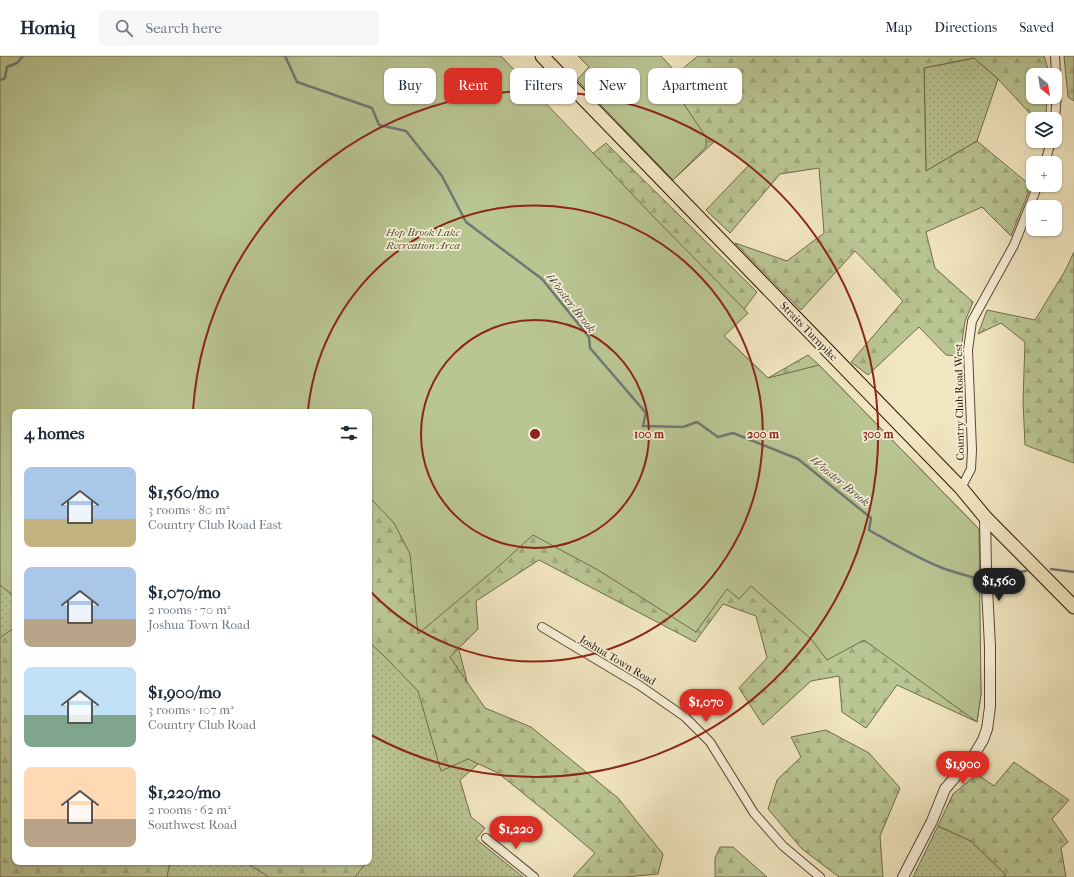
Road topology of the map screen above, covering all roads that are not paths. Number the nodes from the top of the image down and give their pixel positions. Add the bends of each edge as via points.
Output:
1 (542, 56) edge
2 (1055, 56) edge
3 (1056, 112) edge
4 (1035, 192) edge
5 (962, 488) junction
6 (985, 517) junction
7 (1074, 607) edge
8 (542, 627) dead end
9 (486, 838) dead end
10 (534, 877) edge
11 (820, 877) edge
12 (902, 877) edge

1 - 5 main road, Straits Turnpike
2 - 3 street
4 - 5 street, Country Club Road West via 1014,245 972,321 968,350 971,469
5 - 6 main road, Straits Turnpike
6 - 7 main road, Straits Turnpike
6 - 12 street via 990,716 983,740 970,760 946,787 932,821
8 - 11 street, Joshua Town Road via 639,685 685,717 710,742 759,818 783,846
9 - 10 street

